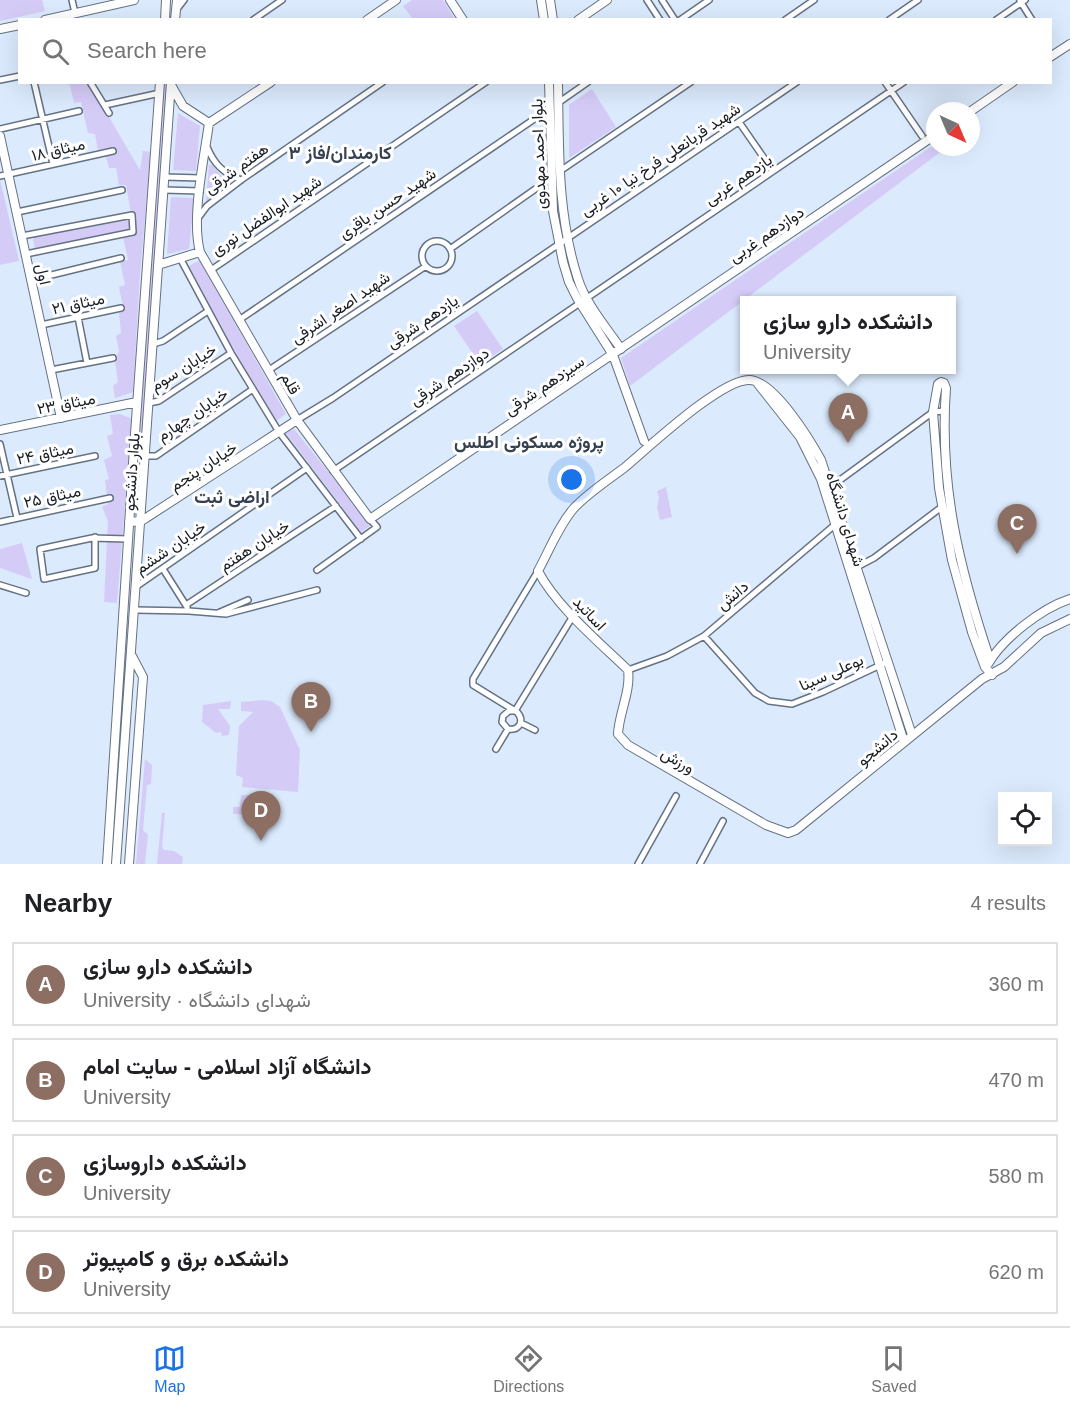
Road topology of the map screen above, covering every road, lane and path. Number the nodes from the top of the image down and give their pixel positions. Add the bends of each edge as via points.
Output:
1 (72, 0) edge
2 (134, 0) edge
3 (166, 0) edge
4 (177, 0) edge
5 (184, 0) edge
6 (282, 0) edge
7 (396, 0) edge
8 (450, 0) edge
9 (541, 0) edge
10 (550, 0) edge
11 (647, 0) edge
12 (662, 0) edge
13 (709, 0) edge
14 (814, 0) edge
15 (918, 0) edge
16 (604, 1) edge
17 (1022, 1) edge
18 (176, 10) junction
19 (75, 13) junction
20 (54, 18) edge
21 (165, 18) edge
22 (176, 18) edge
23 (256, 18) edge
24 (370, 18) edge
25 (462, 18) edge
26 (544, 18) edge
27 (553, 18) edge
28 (581, 18) edge
29 (659, 18) edge
30 (674, 18) edge
31 (684, 18) edge
32 (788, 18) edge
33 (892, 18) edge
34 (999, 18) edge
35 (1031, 18) edge
36 (18, 25) edge
37 (0, 29) edge
38 (1070, 44) edge
39 (1052, 52) edge
40 (18, 76) edge
41 (0, 80) edge
42 (34, 84) edge
43 (91, 84) edge
44 (160, 84) edge
45 (171, 84) edge
46 (172, 84) edge
47 (268, 84) edge
48 (380, 84) edge
49 (483, 84) edge
50 (549, 84) edge
51 (558, 84) edge
52 (585, 84) edge
53 (688, 84) edge
54 (794, 84) edge
55 (886, 84) edge
56 (901, 84) edge
57 (1010, 84) edge
58 (891, 91) junction
59 (160, 93) junction
60 (558, 103) junction
61 (105, 105) junction
62 (980, 105) edge
63 (549, 109) junction
64 (79, 111) dead end
65 (109, 113) dead end
66 (42, 119) junction
67 (739, 122) junction
68 (209, 123) junction
69 (0, 129) edge
70 (0, 136) edge
71 (922, 136) dead end
72 (926, 141) edge
73 (206, 145) junction
74 (113, 151) dead end
75 (52, 164) junction
76 (560, 171) junction
77 (773, 171) junction
78 (4, 175) edge
79 (165, 177) junction
80 (201, 178) junction
81 (551, 178) junction
82 (240, 180) junction
83 (122, 190) dead end
84 (164, 190) junction
85 (200, 191) junction
86 (16, 212) junction
87 (198, 218) junction
88 (22, 236) junction
89 (568, 238) junction
90 (560, 243) junction
91 (450, 249) junction
92 (200, 252) junction
93 (26, 254) junction
94 (121, 258) dead end
95 (180, 258) junction
96 (158, 265) junction
97 (426, 266) junction
98 (211, 270) junction
99 (31, 280) junction
100 (588, 298) junction
101 (580, 303) junction
102 (121, 308) dead end
103 (208, 311) junction
104 (78, 317) junction
105 (240, 320) junction
106 (41, 325) junction
107 (153, 344) junction
108 (621, 349) junction
109 (231, 352) junction
110 (613, 355) junction
111 (113, 358) dead end
112 (87, 363) junction
113 (51, 370) junction
114 (268, 370) junction
115 (253, 389) junction
116 (137, 402) junction
117 (149, 403) junction
118 (944, 411) junction
119 (933, 412) junction
120 (61, 418) junction
121 (297, 420) junction
122 (0, 430) edge
123 (279, 432) junction
124 (644, 441) dead end
125 (0, 444) edge
126 (940, 450) junction
127 (95, 456) dead end
128 (145, 456) junction
129 (307, 468) junction
130 (333, 471) junction
131 (7, 475) junction
132 (0, 476) edge
133 (827, 489) junction
134 (110, 498) dead end
135 (946, 505) junction
136 (336, 506) junction
137 (17, 518) junction
138 (370, 519) junction
139 (141, 521) junction
140 (0, 522) edge
141 (129, 522) junction
142 (837, 523) junction
143 (95, 537) junction
144 (128, 539) junction
145 (361, 539) junction
146 (852, 568) junction
147 (163, 569) junction
148 (316, 570) dead end
149 (538, 571) junction
150 (0, 585) edge
151 (137, 586) junction
152 (317, 590) dead end
153 (26, 593) dead end
154 (1070, 599) edge
155 (248, 600) dead end
156 (188, 608) junction
157 (135, 610) junction
158 (216, 613) junction
159 (573, 616) junction
160 (1070, 619) edge
161 (122, 628) junction
162 (134, 629) junction
163 (704, 636) junction
164 (132, 657) junction
165 (887, 662) junction
166 (988, 664) junction
167 (879, 666) junction
168 (628, 670) junction
169 (992, 675) junction
170 (982, 679) junction
171 (515, 711) junction
172 (521, 723) junction
173 (508, 729) junction
174 (535, 730) dead end
175 (912, 735) junction
176 (904, 742) junction
177 (496, 749) dead end
178 (676, 796) dead end
179 (723, 821) dead end
180 (788, 833) joint
181 (107, 864) edge
182 (116, 864) edge
183 (129, 864) edge
184 (638, 864) edge
185 (700, 864) edge

1 - 19 street
2 - 19 street
3 - 21 street
4 - 18 street
5 - 18 street
6 - 23 street
7 - 24 street
8 - 25 street
9 - 26 street
10 - 27 street
11 - 29 street
12 - 30 street
13 - 31 street
14 - 32 street
15 - 33 street
16 - 28 street
17 - 34 street
17 - 35 street
18 - 22 street
19 - 20 street
36 - 37 street
38 - 39 street
40 - 41 street
42 - 66 street
43 - 61 street
44 - 59 street, بلوار دانشجو
45 - 79 street, بلوار دانشجو
46 - 68 street via 183,106
47 - 68 street
48 - 82 street, هفتم شرقی
49 - 98 street, شهید ابوالفضل نوری
50 - 63 street, بلوار احمد مهدوی
51 - 60 street, بلوار احمد مهدوی
52 - 60 street
53 - 76 street
54 - 67 street, شهید قربانعلی فرخ نیا ۱۰ غربی
55 - 58 street
56 - 58 street, یازدهم غربی
57 - 62 street
58 - 71 street
58 - 77 street, یازدهم غربی
59 - 61 street
59 - 116 street, بلوار دانشجو
60 - 76 street, بلوار احمد مهدوی
61 - 65 street
63 - 81 street, بلوار احمد مهدوی
63 - 105 street, شهید حسن باقری
64 - 66 street
66 - 69 street
66 - 75 street
67 - 77 street
67 - 89 street, شهید قربانعلی فرخ نیا ۱۰ غربی
68 - 73 street
70 - 78 street, اول
72 - 108 street, دوازدهم غربی
73 - 80 street
73 - 82 street via 221,170
74 - 75 street, میثاق ۱۸
75 - 78 street, میثاق ۱۸
76 - 89 street, بلوار احمد مهدوی
77 - 100 street, یازدهم غربی
78 - 86 street, اول
79 - 80 street
79 - 84 street, بلوار دانشجو
80 - 85 street
81 - 90 street, بلوار احمد مهدوی
81 - 91 street
82 - 87 street, هفتم شرقی
83 - 86 street
84 - 85 street
84 - 96 street, بلوار دانشجو
85 - 87 street
86 - 88 street, اول
87 - 92 street
88 - 93 street, اول
88 - 93 street via 132,215 133,232
89 - 90 street, شهید قربانعلی فرخ نیا ۱۰ غربی
89 - 100 street, بلوار احمد مهدوی via 578,279
90 - 101 street, بلوار احمد مهدوی via 569,282
90 - 121 street, یازدهم شرقی
91 - 97 street via 447,266 436,270
91 - 97 street via 441,242 430,243 423,251
92 - 95 street
92 - 98 street, قلم
93 - 99 street, اول
94 - 99 street
95 - 96 street
95 - 103 street
96 - 107 street, بلوار دانشجو
97 - 114 street, شهید اصغر اشرفی
98 - 105 street, قلم
99 - 106 street, اول
100 - 108 street, بلوار احمد مهدوی
101 - 110 street, بلوار احمد مهدوی
101 - 130 street, دوازدهم شرقی
102 - 104 street, میثاق ۲۱
103 - 107 street
103 - 109 street
104 - 106 street, میثاق ۲۱
104 - 112 street
105 - 114 street, قلم
106 - 113 street, اول
107 - 117 street, بلوار دانشجو
108 - 110 street, دوازدهم غربی
109 - 115 street
109 - 117 street, خیابان سوم via 159,401
110 - 124 street, بلوار احمد مهدوی
110 - 138 street, سیزدهم شرقی
111 - 112 street
112 - 113 street
113 - 120 street, اول
114 - 121 street, قلم
115 - 123 street
115 - 128 street, خیابان چهارم via 156,456
116 - 120 street, میثاق ۲۳
116 - 141 street, بلوار دانشجو
117 - 128 street, بلوار دانشجو
118 - 119 street
118 - 119 street via 946,388 941,382
118 - 126 street
119 - 126 street
119 - 133 street
120 - 122 street, میثاق ۲۳
121 - 123 street, خیابان پنجم
121 - 130 street, قلم
123 - 129 street
123 - 139 street, خیابان پنجم
125 - 131 street
126 - 135 street via 939,489
127 - 131 street, میثاق ۲۴
128 - 139 street, بلوار دانشجو
129 - 136 street
129 - 147 street, خیابان ششم
130 - 138 street, قلم
131 - 132 street, میثاق ۲۴
131 - 137 street
133 - 142 street, شهدای دانشگاه
133 - 149 street, شهدای دانشگاه via 800,437 758,382 733,384 687,415 575,507
134 - 137 street, میثاق ۲۵
135 - 146 street via 874,558
135 - 166 street via 952,560 966,612
136 - 145 street
136 - 156 street, خیابان هفتم
137 - 140 street, میثاق ۲۵
138 - 145 street via 377,527
139 - 141 street
139 - 151 street, بلوار دانشجو
141 - 144 street, بلوار دانشجو
142 - 146 street, شهدای دانشگاه
142 - 163 street, دانش
143 - 143 street via 40,549 44,579 95,568
143 - 144 street
144 - 161 street, بلوار دانشجو
145 - 148 street
146 - 165 street, شهدای دانشگاه
146 - 167 street, شهدای دانشگاه
147 - 151 street, خیابان ششم
147 - 156 street
149 - 159 street, اساتید
149 - 171 street via 473,679 473,685
150 - 153 street
151 - 157 street, بلوار دانشجو
152 - 158 street
154 - 166 street via 1049,608 1020,629
155 - 158 street
156 - 157 street
156 - 158 street
157 - 162 street, بلوار دانشجو
159 - 168 street, اساتید
159 - 171 street
160 - 169 street via 1041,633
161 - 162 street
161 - 181 street, بلوار دانشجو
162 - 164 street, بلوار دانشجو
163 - 167 street, بوعلی سینا via 755,693 769,701 792,704
163 - 168 street, دانش via 667,656
164 - 182 street, بلوار دانشجو
164 - 183 street via 143,676
165 - 167 street, بوعلی سینا
165 - 175 street, شهدای دانشگاه
166 - 169 street
166 - 170 street
167 - 176 street, شهدای دانشگاه
168 - 180 street, ورزش via 618,734 628,746 766,825
169 - 170 street
170 - 175 street, دانشجو
171 - 172 street
171 - 173 street via 506,712 503,717 502,723
172 - 173 street via 516,729
172 - 174 street
173 - 177 street
175 - 176 street, دانشجو
176 - 180 street, دانشجو
178 - 184 street
179 - 185 street

